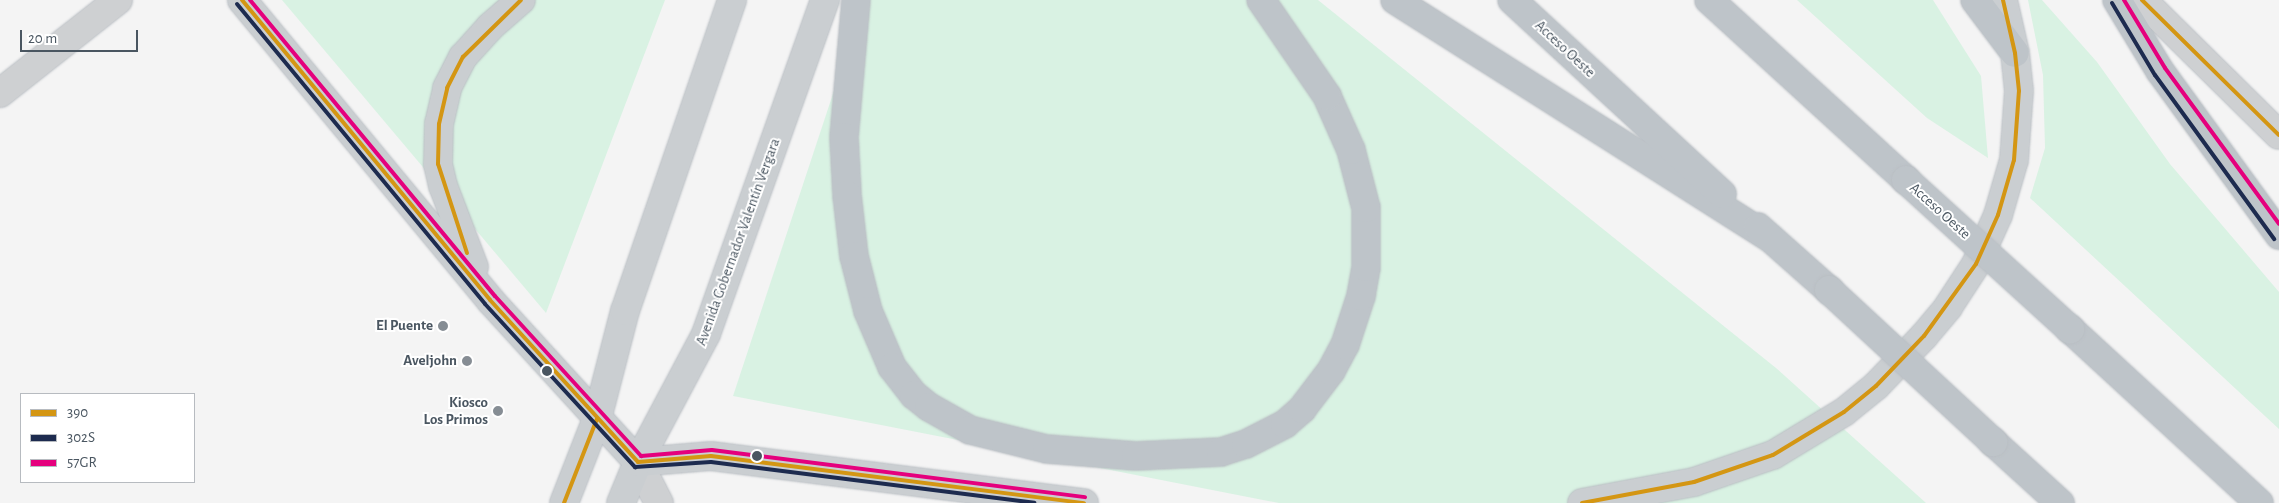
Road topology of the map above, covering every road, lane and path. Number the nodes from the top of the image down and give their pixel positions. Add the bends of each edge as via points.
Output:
1 (118, 0) edge
2 (242, 0) edge
3 (521, 0) edge
4 (732, 0) edge
5 (825, 0) edge
6 (856, 0) edge
7 (1261, 0) edge
8 (1394, 0) edge
9 (1512, 0) edge
10 (1709, 0) edge
11 (1975, 0) edge
12 (2003, 0) edge
13 (2117, 0) edge
14 (2142, 0) edge
15 (2015, 53) junction
16 (0, 94) edge
17 (2276, 124) edge
18 (2279, 235) edge
19 (1771, 239) junction
20 (490, 300) junction
21 (597, 418) junction
22 (638, 462) junction
23 (979, 497) edge
24 (564, 503) edge
25 (621, 503) edge
26 (659, 503) edge
27 (1084, 503) edge
28 (1582, 503) edge
29 (2060, 503) edge
30 (2259, 503) edge

1 - 16 street
2 - 20 main road
3 - 20 main road via 463,57 447,88 439,124 438,164 443,186 461,240
4 - 21 main road via 625,311
5 - 22 main road, Avenida Gobernador Valentín Vergara via 706,334
6 - 7 highway via 844,137 847,195 854,256 868,311 892,367 922,401 970,430 1047,449 1136,456 1222,452 1269,434 1285,424 1302,409 1331,371 1362,296 1366,267 1366,208 1354,159 1327,96
8 - 19 highway
9 - 19 highway, Acceso Oeste
10 - 30 highway, Acceso Oeste, bridge
11 - 15 highway
12 - 15 main road
13 - 18 highway via 2160,71
14 - 17 street
15 - 28 main road via 2019,91 2017,139 1998,215 1976,264 1948,306 1904,358 1836,417 1773,455 1694,482
19 - 29 highway, Acceso Oeste, bridge
20 - 21 main road
21 - 22 main road
21 - 24 main road
22 - 23 main road via 712,456
22 - 25 main road, Avenida Gobernador Valentín Vergara
22 - 26 street
23 - 27 main road

